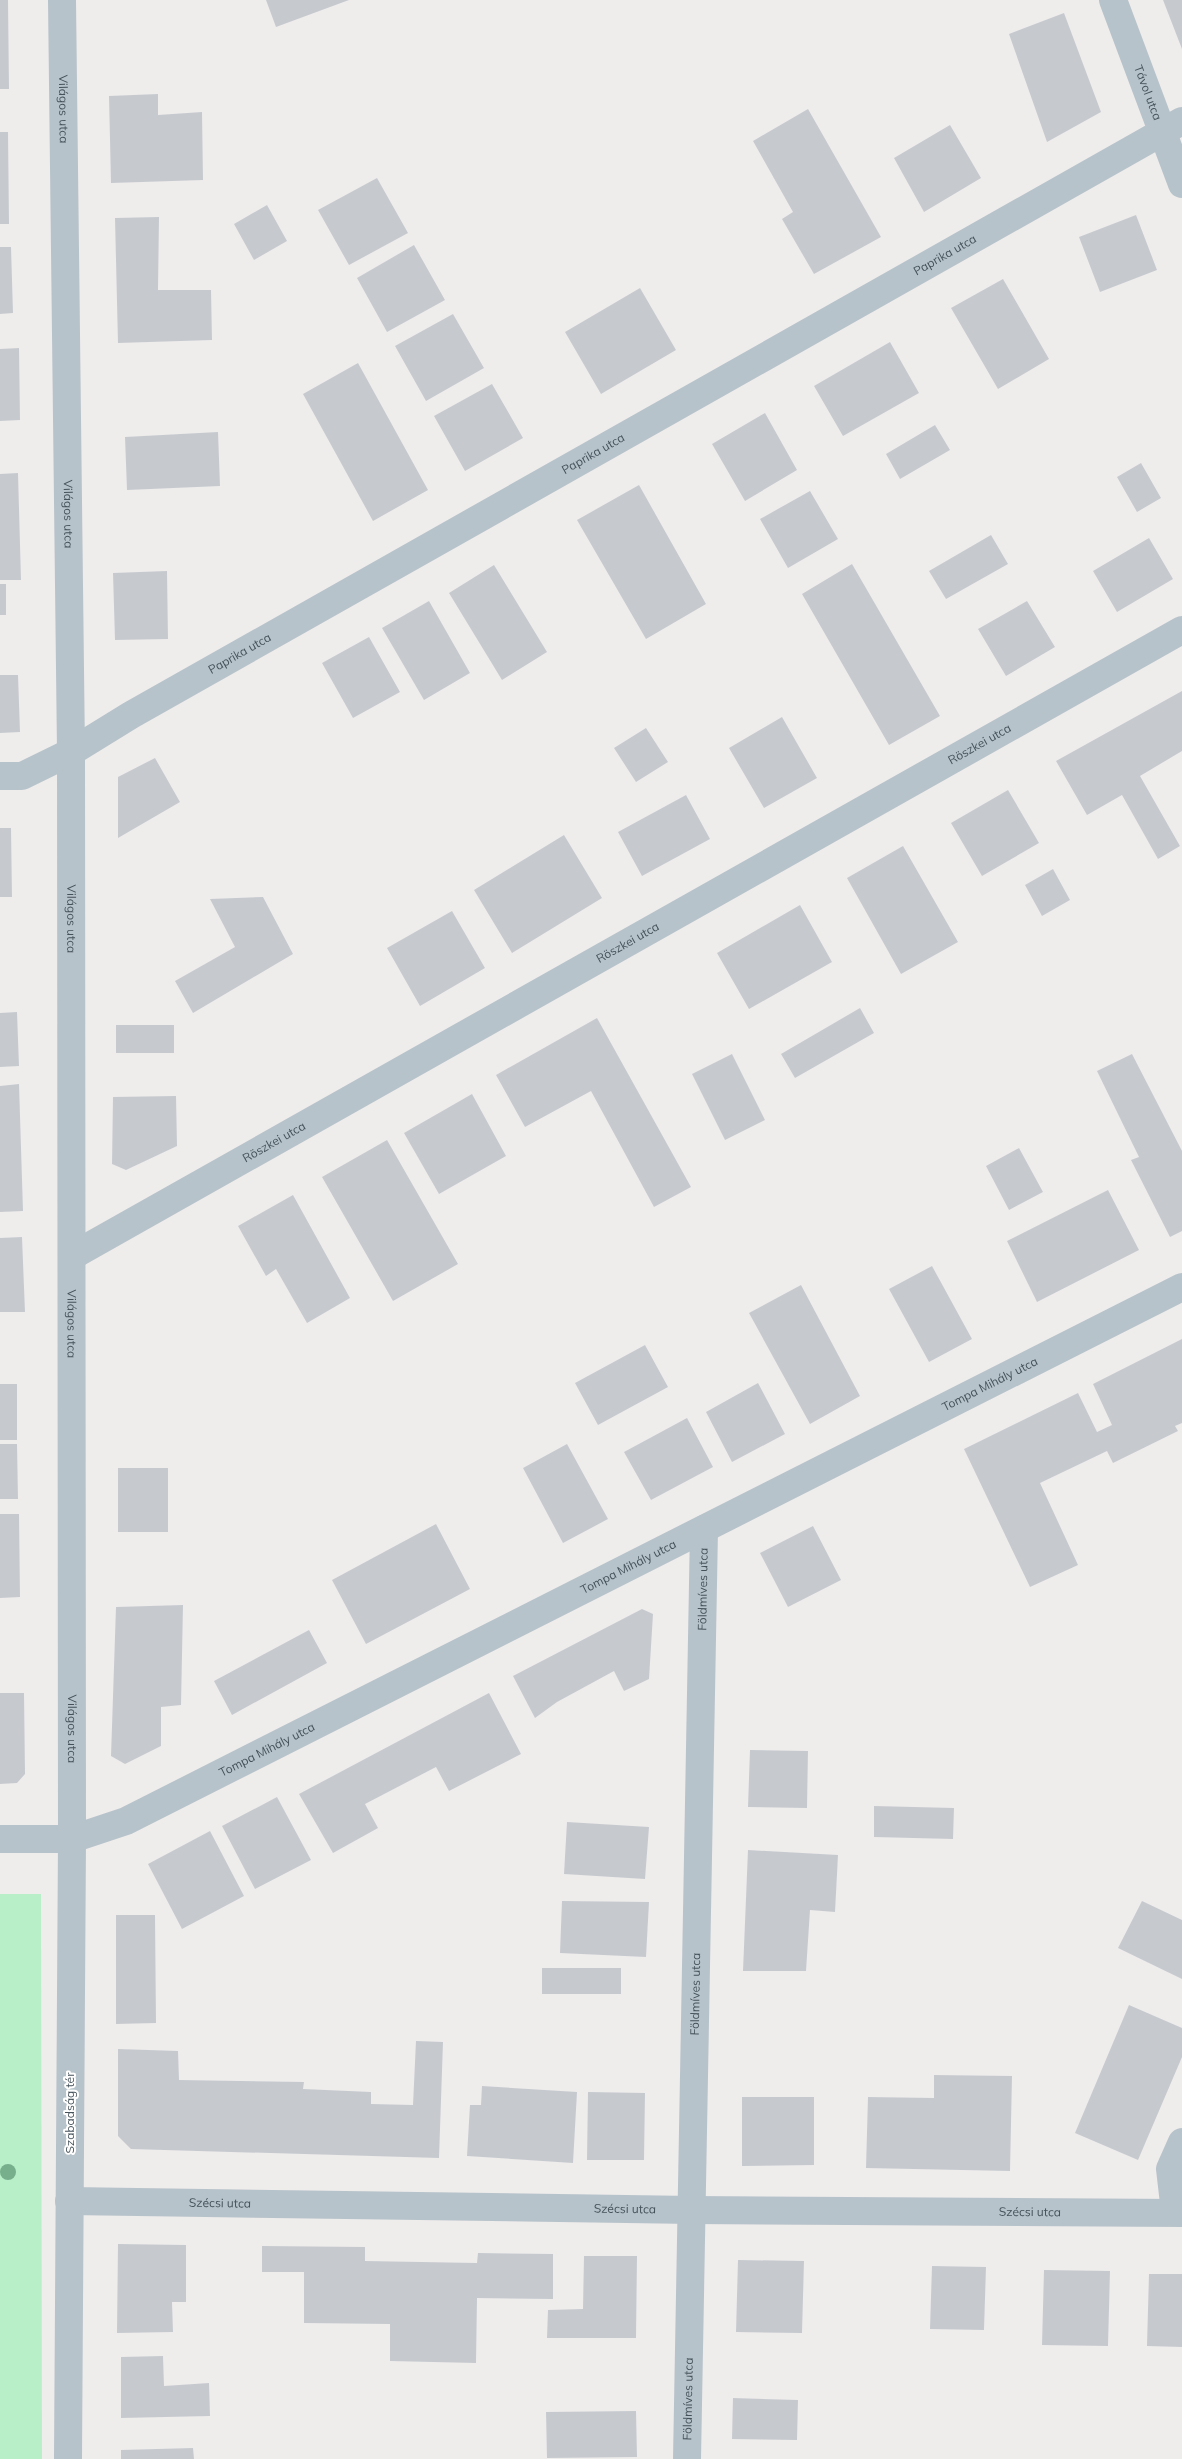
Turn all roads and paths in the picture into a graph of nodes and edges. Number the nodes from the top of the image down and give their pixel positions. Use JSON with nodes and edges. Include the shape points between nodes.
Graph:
{"nodes":[{"id":1,"x":62,"y":0,"type":"edge"},
{"id":2,"x":1113,"y":0,"type":"edge"},
{"id":3,"x":1172,"y":127,"type":"edge"},
{"id":4,"x":1182,"y":184,"type":"edge"},
{"id":5,"x":1182,"y":630,"type":"edge"},
{"id":6,"x":70,"y":752,"type":"junction"},
{"id":7,"x":0,"y":776,"type":"edge"},
{"id":8,"x":72,"y":1256,"type":"junction"},
{"id":9,"x":1182,"y":1287,"type":"edge"},
{"id":10,"x":704,"y":1529,"type":"junction"},
{"id":11,"x":0,"y":1839,"type":"edge"},
{"id":12,"x":72,"y":1839,"type":"junction"},
{"id":13,"x":1182,"y":2142,"type":"edge"},
{"id":14,"x":69,"y":2201,"type":"junction"},
{"id":15,"x":693,"y":2210,"type":"junction"},
{"id":16,"x":1178,"y":2212,"type":"edge"},
{"id":17,"x":68,"y":2459,"type":"edge"},
{"id":18,"x":687,"y":2459,"type":"edge"}],
"edges":[{"from":1,"to":6,"type":"street","name":"Világos utca"},
{"from":2,"to":3,"type":"street","name":"Távol utca"},
{"from":3,"to":4,"type":"street","name":"Távol utca"},
{"from":3,"to":6,"type":"street","name":"Paprika utca","via":[[130,715]]},
{"from":5,"to":8,"type":"street","name":"Röszkei utca"},
{"from":6,"to":7,"type":"street","name":"Paprika utca","via":[[22,776]]},
{"from":6,"to":8,"type":"street","name":"Világos utca"},
{"from":8,"to":12,"type":"street","name":"Világos utca"},
{"from":9,"to":10,"type":"street","name":"Tompa Mihály utca"},
{"from":10,"to":12,"type":"street","name":"Tompa Mihály utca","via":[[126,1820]]},
{"from":10,"to":15,"type":"street","name":"Földmíves utca"},
{"from":11,"to":12,"type":"street"},
{"from":12,"to":14,"type":"street","name":"Szabadság tér"},
{"from":13,"to":16,"type":"street","via":[[1170,2169]]},
{"from":14,"to":15,"type":"street","name":"Szécsi utca"},
{"from":14,"to":17,"type":"street","name":"Szabadság tér"},
{"from":15,"to":16,"type":"street","name":"Szécsi utca"},
{"from":15,"to":18,"type":"street","name":"Földmíves utca"}]}
